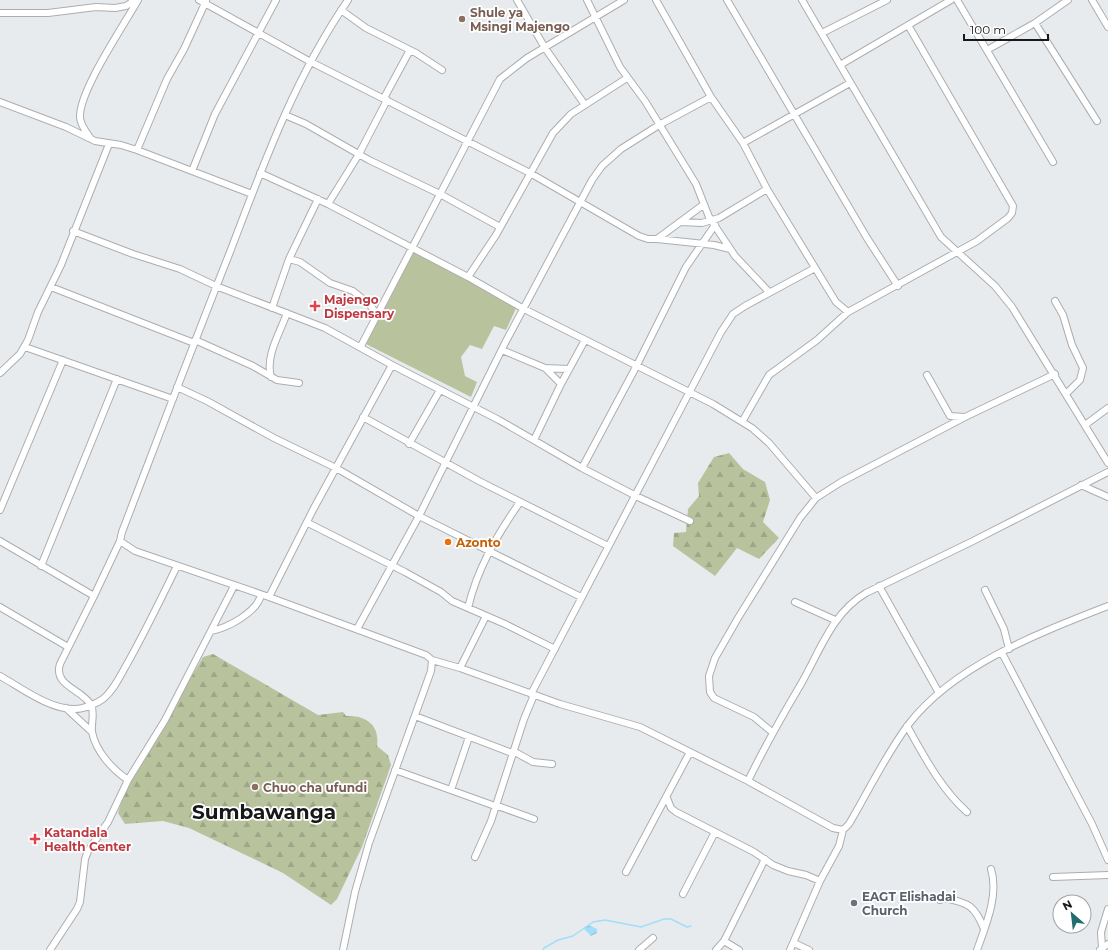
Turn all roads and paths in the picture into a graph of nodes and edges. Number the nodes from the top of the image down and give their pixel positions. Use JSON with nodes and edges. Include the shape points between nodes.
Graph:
{"nodes":[{"id":1,"x":135,"y":0,"type":"edge"},
{"id":2,"x":138,"y":0,"type":"edge"},
{"id":3,"x":276,"y":0,"type":"edge"},
{"id":4,"x":348,"y":0,"type":"edge"},
{"id":5,"x":517,"y":0,"type":"edge"},
{"id":6,"x":587,"y":0,"type":"edge"},
{"id":7,"x":624,"y":0,"type":"edge"},
{"id":8,"x":656,"y":0,"type":"edge"},
{"id":9,"x":727,"y":0,"type":"edge"},
{"id":10,"x":802,"y":0,"type":"edge"},
{"id":11,"x":887,"y":0,"type":"edge"},
{"id":12,"x":951,"y":0,"type":"edge"},
{"id":13,"x":957,"y":0,"type":"edge"},
{"id":14,"x":1068,"y":0,"type":"edge"},
{"id":15,"x":1092,"y":0,"type":"edge"},
{"id":16,"x":203,"y":1,"type":"edge"},
{"id":17,"x":341,"y":10,"type":"junction"},
{"id":18,"x":0,"y":13,"type":"edge"},
{"id":19,"x":596,"y":16,"type":"junction"},
{"id":20,"x":1035,"y":23,"type":"junction"},
{"id":21,"x":908,"y":25,"type":"junction"},
{"id":22,"x":1108,"y":28,"type":"edge"},
{"id":23,"x":258,"y":33,"type":"junction"},
{"id":24,"x":822,"y":33,"type":"junction"},
{"id":25,"x":545,"y":48,"type":"junction"},
{"id":26,"x":410,"y":50,"type":"junction"},
{"id":27,"x":987,"y":50,"type":"junction"},
{"id":28,"x":309,"y":61,"type":"junction"},
{"id":29,"x":840,"y":65,"type":"junction"},
{"id":30,"x":442,"y":70,"type":"dead end"},
{"id":31,"x":627,"y":78,"type":"junction"},
{"id":32,"x":850,"y":83,"type":"junction"},
{"id":33,"x":711,"y":97,"type":"junction"},
{"id":34,"x":386,"y":99,"type":"junction"},
{"id":35,"x":0,"y":102,"type":"edge"},
{"id":36,"x":585,"y":105,"type":"junction"},
{"id":37,"x":794,"y":114,"type":"junction"},
{"id":38,"x":285,"y":115,"type":"junction"},
{"id":39,"x":1097,"y":121,"type":"dead end"},
{"id":40,"x":659,"y":125,"type":"junction"},
{"id":41,"x":91,"y":139,"type":"junction"},
{"id":42,"x":467,"y":142,"type":"junction"},
{"id":43,"x":743,"y":143,"type":"junction"},
{"id":44,"x":109,"y":144,"type":"junction"},
{"id":45,"x":138,"y":150,"type":"junction"},
{"id":46,"x":359,"y":154,"type":"junction"},
{"id":47,"x":1053,"y":162,"type":"dead end"},
{"id":48,"x":192,"y":171,"type":"junction"},
{"id":49,"x":260,"y":173,"type":"junction"},
{"id":50,"x":530,"y":173,"type":"junction"},
{"id":51,"x":767,"y":189,"type":"junction"},
{"id":52,"x":252,"y":194,"type":"junction"},
{"id":53,"x":440,"y":194,"type":"junction"},
{"id":54,"x":318,"y":198,"type":"junction"},
{"id":55,"x":582,"y":203,"type":"junction"},
{"id":56,"x":328,"y":204,"type":"junction"},
{"id":57,"x":703,"y":205,"type":"junction"},
{"id":58,"x":681,"y":222,"type":"junction"},
{"id":59,"x":714,"y":223,"type":"junction"},
{"id":60,"x":500,"y":227,"type":"junction"},
{"id":61,"x":74,"y":231,"type":"junction"},
{"id":62,"x":657,"y":239,"type":"junction"},
{"id":63,"x":700,"y":245,"type":"junction"},
{"id":64,"x":412,"y":247,"type":"junction"},
{"id":65,"x":730,"y":249,"type":"junction"},
{"id":66,"x":958,"y":252,"type":"junction"},
{"id":67,"x":289,"y":259,"type":"junction"},
{"id":68,"x":815,"y":268,"type":"junction"},
{"id":69,"x":468,"y":277,"type":"junction"},
{"id":70,"x":216,"y":286,"type":"junction"},
{"id":71,"x":898,"y":286,"type":"junction"},
{"id":72,"x":51,"y":287,"type":"junction"},
{"id":73,"x":769,"y":292,"type":"junction"},
{"id":74,"x":1055,"y":301,"type":"dead end"},
{"id":75,"x":272,"y":308,"type":"junction"},
{"id":76,"x":524,"y":309,"type":"junction"},
{"id":77,"x":848,"y":312,"type":"junction"},
{"id":78,"x":287,"y":313,"type":"junction"},
{"id":79,"x":378,"y":314,"type":"junction"},
{"id":80,"x":585,"y":340,"type":"junction"},
{"id":81,"x":194,"y":342,"type":"junction"},
{"id":82,"x":361,"y":346,"type":"junction"},
{"id":83,"x":25,"y":347,"type":"junction"},
{"id":84,"x":502,"y":350,"type":"junction"},
{"id":85,"x":63,"y":360,"type":"junction"},
{"id":86,"x":392,"y":365,"type":"junction"},
{"id":87,"x":637,"y":365,"type":"junction"},
{"id":88,"x":545,"y":368,"type":"junction"},
{"id":89,"x":568,"y":369,"type":"junction"},
{"id":90,"x":0,"y":373,"type":"edge"},
{"id":91,"x":1055,"y":374,"type":"junction"},
{"id":92,"x":927,"y":375,"type":"dead end"},
{"id":93,"x":271,"y":377,"type":"junction"},
{"id":94,"x":117,"y":379,"type":"junction"},
{"id":95,"x":299,"y":383,"type":"dead end"},
{"id":96,"x":561,"y":384,"type":"junction"},
{"id":97,"x":177,"y":387,"type":"junction"},
{"id":98,"x":440,"y":390,"type":"junction"},
{"id":99,"x":689,"y":392,"type":"junction"},
{"id":100,"x":1066,"y":394,"type":"junction"},
{"id":101,"x":173,"y":398,"type":"junction"},
{"id":102,"x":473,"y":408,"type":"junction"},
{"id":103,"x":1108,"y":408,"type":"edge"},
{"id":104,"x":363,"y":417,"type":"junction"},
{"id":105,"x":965,"y":418,"type":"junction"},
{"id":106,"x":742,"y":422,"type":"junction"},
{"id":107,"x":1085,"y":426,"type":"junction"},
{"id":108,"x":534,"y":440,"type":"junction"},
{"id":109,"x":409,"y":444,"type":"junction"},
{"id":110,"x":445,"y":463,"type":"junction"},
{"id":111,"x":1108,"y":463,"type":"edge"},
{"id":112,"x":336,"y":468,"type":"junction"},
{"id":113,"x":582,"y":468,"type":"junction"},
{"id":114,"x":1108,"y":472,"type":"edge"},
{"id":115,"x":1081,"y":485,"type":"junction"},
{"id":116,"x":634,"y":495,"type":"junction"},
{"id":117,"x":1108,"y":497,"type":"edge"},
{"id":118,"x":816,"y":498,"type":"junction"},
{"id":119,"x":520,"y":502,"type":"junction"},
{"id":120,"x":0,"y":510,"type":"edge"},
{"id":121,"x":419,"y":516,"type":"junction"},
{"id":122,"x":690,"y":521,"type":"dead end"},
{"id":123,"x":308,"y":523,"type":"junction"},
{"id":124,"x":0,"y":541,"type":"edge"},
{"id":125,"x":120,"y":541,"type":"junction"},
{"id":126,"x":608,"y":546,"type":"junction"},
{"id":127,"x":490,"y":551,"type":"junction"},
{"id":128,"x":41,"y":566,"type":"junction"},
{"id":129,"x":177,"y":566,"type":"junction"},
{"id":130,"x":391,"y":566,"type":"junction"},
{"id":131,"x":234,"y":586,"type":"junction"},
{"id":132,"x":879,"y":586,"type":"junction"},
{"id":133,"x":985,"y":590,"type":"dead end"},
{"id":134,"x":261,"y":594,"type":"junction"},
{"id":135,"x":94,"y":596,"type":"junction"},
{"id":136,"x":269,"y":597,"type":"junction"},
{"id":137,"x":581,"y":597,"type":"junction"},
{"id":138,"x":796,"y":602,"type":"dead end"},
{"id":139,"x":1108,"y":606,"type":"edge"},
{"id":140,"x":0,"y":607,"type":"edge"},
{"id":141,"x":468,"y":608,"type":"junction"},
{"id":142,"x":486,"y":616,"type":"junction"},
{"id":143,"x":835,"y":620,"type":"junction"},
{"id":144,"x":357,"y":629,"type":"junction"},
{"id":145,"x":211,"y":631,"type":"junction"},
{"id":146,"x":68,"y":647,"type":"junction"},
{"id":147,"x":555,"y":649,"type":"junction"},
{"id":148,"x":1009,"y":649,"type":"junction"},
{"id":149,"x":1002,"y":653,"type":"junction"},
{"id":150,"x":432,"y":660,"type":"junction"},
{"id":151,"x":460,"y":668,"type":"junction"},
{"id":152,"x":0,"y":676,"type":"edge"},
{"id":153,"x":939,"y":693,"type":"junction"},
{"id":154,"x":532,"y":694,"type":"junction"},
{"id":155,"x":91,"y":704,"type":"junction"},
{"id":156,"x":66,"y":708,"type":"junction"},
{"id":157,"x":415,"y":716,"type":"junction"},
{"id":158,"x":908,"y":726,"type":"junction"},
{"id":159,"x":92,"y":732,"type":"junction"},
{"id":160,"x":772,"y":732,"type":"junction"},
{"id":161,"x":469,"y":737,"type":"junction"},
{"id":162,"x":513,"y":752,"type":"junction"},
{"id":163,"x":690,"y":752,"type":"junction"},
{"id":164,"x":552,"y":764,"type":"dead end"},
{"id":165,"x":396,"y":770,"type":"junction"},
{"id":166,"x":128,"y":780,"type":"junction"},
{"id":167,"x":748,"y":781,"type":"junction"},
{"id":168,"x":451,"y":790,"type":"junction"},
{"id":169,"x":667,"y":798,"type":"junction"},
{"id":170,"x":495,"y":805,"type":"junction"},
{"id":171,"x":967,"y":812,"type":"dead end"},
{"id":172,"x":534,"y":819,"type":"dead end"},
{"id":173,"x":843,"y":830,"type":"junction"},
{"id":174,"x":714,"y":832,"type":"junction"},
{"id":175,"x":475,"y":857,"type":"dead end"},
{"id":176,"x":765,"y":859,"type":"junction"},
{"id":177,"x":1108,"y":860,"type":"edge"},
{"id":178,"x":991,"y":868,"type":"dead end"},
{"id":179,"x":626,"y":872,"type":"dead end"},
{"id":180,"x":1108,"y":875,"type":"edge"},
{"id":181,"x":1053,"y":877,"type":"dead end"},
{"id":182,"x":820,"y":881,"type":"junction"},
{"id":183,"x":683,"y":894,"type":"dead end"},
{"id":184,"x":940,"y":900,"type":"dead end"},
{"id":185,"x":1108,"y":909,"type":"edge"},
{"id":186,"x":984,"y":929,"type":"junction"},
{"id":187,"x":653,"y":938,"type":"dead end"},
{"id":188,"x":724,"y":941,"type":"junction"},
{"id":189,"x":794,"y":943,"type":"junction"},
{"id":190,"x":1108,"y":944,"type":"edge"},
{"id":191,"x":1101,"y":949,"type":"edge"},
{"id":192,"x":50,"y":950,"type":"edge"},
{"id":193,"x":343,"y":950,"type":"edge"},
{"id":194,"x":639,"y":950,"type":"edge"},
{"id":195,"x":716,"y":950,"type":"edge"},
{"id":196,"x":739,"y":950,"type":"edge"},
{"id":197,"x":790,"y":950,"type":"edge"},
{"id":198,"x":809,"y":950,"type":"edge"},
{"id":199,"x":977,"y":950,"type":"edge"}],
"edges":[{"from":1,"to":18,"type":"street","via":[[126,6],[115,8],[96,7],[48,13]]},
{"from":2,"to":41,"type":"street","via":[[99,68],[83,103],[80,119]]},
{"from":3,"to":23,"type":"street"},
{"from":4,"to":17,"type":"street"},
{"from":5,"to":25,"type":"street"},
{"from":6,"to":19,"type":"street"},
{"from":7,"to":19,"type":"street"},
{"from":8,"to":33,"type":"street"},
{"from":9,"to":37,"type":"street"},
{"from":10,"to":24,"type":"street"},
{"from":11,"to":24,"type":"street"},
{"from":12,"to":21,"type":"street"},
{"from":13,"to":27,"type":"street"},
{"from":14,"to":20,"type":"street"},
{"from":15,"to":22,"type":"street"},
{"from":16,"to":23,"type":"street"},
{"from":16,"to":45,"type":"street"},
{"from":17,"to":26,"type":"street","via":[[366,28]]},
{"from":17,"to":28,"type":"street"},
{"from":19,"to":25,"type":"street"},
{"from":19,"to":31,"type":"street"},
{"from":20,"to":27,"type":"street"},
{"from":20,"to":39,"type":"street"},
{"from":21,"to":29,"type":"street"},
{"from":21,"to":66,"type":"street","via":[[1013,206],[1008,218]]},
{"from":23,"to":28,"type":"street"},
{"from":23,"to":48,"type":"street","via":[[215,114]]},
{"from":24,"to":29,"type":"street"},
{"from":25,"to":36,"type":"street"},
{"from":25,"to":42,"type":"street","via":[[500,78]]},
{"from":26,"to":30,"type":"street"},
{"from":26,"to":34,"type":"street"},
{"from":27,"to":47,"type":"street"},
{"from":28,"to":34,"type":"street"},
{"from":28,"to":38,"type":"street"},
{"from":29,"to":32,"type":"street"},
{"from":31,"to":36,"type":"street"},
{"from":31,"to":40,"type":"street"},
{"from":32,"to":37,"type":"street"},
{"from":32,"to":66,"type":"street","via":[[941,237]]},
{"from":33,"to":40,"type":"street"},
{"from":33,"to":43,"type":"street"},
{"from":34,"to":42,"type":"street"},
{"from":34,"to":46,"type":"street"},
{"from":35,"to":41,"type":"street"},
{"from":36,"to":50,"type":"street","via":[[563,120]]},
{"from":37,"to":43,"type":"street"},
{"from":37,"to":71,"type":"street"},
{"from":38,"to":46,"type":"street"},
{"from":38,"to":49,"type":"street"},
{"from":40,"to":55,"type":"street","via":[[611,156],[592,180]]},
{"from":40,"to":57,"type":"street","via":[[696,184]]},
{"from":41,"to":44,"type":"street"},
{"from":42,"to":50,"type":"street"},
{"from":42,"to":53,"type":"street"},
{"from":43,"to":51,"type":"street"},
{"from":44,"to":45,"type":"street"},
{"from":44,"to":61,"type":"street"},
{"from":45,"to":48,"type":"street"},
{"from":46,"to":53,"type":"street"},
{"from":46,"to":56,"type":"street"},
{"from":48,"to":52,"type":"street"},
{"from":49,"to":52,"type":"street"},
{"from":49,"to":54,"type":"street"},
{"from":50,"to":55,"type":"street"},
{"from":50,"to":60,"type":"street"},
{"from":51,"to":59,"type":"street"},
{"from":51,"to":68,"type":"street"},
{"from":52,"to":70,"type":"street"},
{"from":53,"to":60,"type":"street"},
{"from":53,"to":64,"type":"street"},
{"from":54,"to":56,"type":"street"},
{"from":54,"to":67,"type":"street"},
{"from":55,"to":62,"type":"street","via":[[639,236]]},
{"from":55,"to":76,"type":"street"},
{"from":56,"to":64,"type":"street"},
{"from":57,"to":58,"type":"street"},
{"from":57,"to":59,"type":"street"},
{"from":58,"to":59,"type":"street"},
{"from":58,"to":62,"type":"street"},
{"from":59,"to":63,"type":"street"},
{"from":59,"to":65,"type":"street"},
{"from":60,"to":69,"type":"street"},
{"from":61,"to":70,"type":"street","via":[[180,269]]},
{"from":61,"to":72,"type":"street"},
{"from":62,"to":63,"type":"street"},
{"from":63,"to":65,"type":"street"},
{"from":63,"to":87,"type":"street","via":[[680,278]]},
{"from":64,"to":69,"type":"street"},
{"from":64,"to":79,"type":"street"},
{"from":65,"to":73,"type":"street"},
{"from":66,"to":71,"type":"street"},
{"from":66,"to":91,"type":"street","via":[[995,286],[1012,307]]},
{"from":67,"to":75,"type":"street"},
{"from":67,"to":79,"type":"street","via":[[300,262],[330,283],[354,291]]},
{"from":68,"to":73,"type":"street"},
{"from":68,"to":77,"type":"street","via":[[836,302]]},
{"from":69,"to":76,"type":"street"},
{"from":70,"to":75,"type":"street"},
{"from":70,"to":81,"type":"street"},
{"from":71,"to":77,"type":"street"},
{"from":72,"to":81,"type":"street"},
{"from":72,"to":83,"type":"street"},
{"from":73,"to":99,"type":"street","via":[[733,314]]},
{"from":74,"to":100,"type":"street","via":[[1083,368],[1080,380]]},
{"from":75,"to":78,"type":"street"},
{"from":76,"to":80,"type":"street"},
{"from":76,"to":84,"type":"street"},
{"from":77,"to":106,"type":"street","via":[[817,340],[769,375]]},
{"from":78,"to":82,"type":"street"},
{"from":78,"to":93,"type":"street","via":[[270,356]]},
{"from":79,"to":82,"type":"street"},
{"from":80,"to":87,"type":"street"},
{"from":80,"to":89,"type":"street"},
{"from":81,"to":93,"type":"street","via":[[253,366]]},
{"from":81,"to":97,"type":"street"},
{"from":82,"to":86,"type":"street"},
{"from":83,"to":85,"type":"street"},
{"from":83,"to":90,"type":"street"},
{"from":84,"to":88,"type":"street"},
{"from":84,"to":102,"type":"street"},
{"from":85,"to":94,"type":"street"},
{"from":85,"to":120,"type":"street"},
{"from":86,"to":98,"type":"street"},
{"from":86,"to":104,"type":"street"},
{"from":87,"to":99,"type":"street"},
{"from":87,"to":113,"type":"street"},
{"from":88,"to":89,"type":"street"},
{"from":88,"to":96,"type":"street"},
{"from":89,"to":96,"type":"street"},
{"from":91,"to":100,"type":"street"},
{"from":91,"to":105,"type":"street"},
{"from":92,"to":105,"type":"street","via":[[950,416]]},
{"from":93,"to":95,"type":"street"},
{"from":94,"to":101,"type":"street"},
{"from":94,"to":128,"type":"street"},
{"from":96,"to":108,"type":"street"},
{"from":97,"to":101,"type":"street"},
{"from":97,"to":112,"type":"street"},
{"from":98,"to":102,"type":"street"},
{"from":98,"to":109,"type":"street"},
{"from":99,"to":106,"type":"street"},
{"from":99,"to":116,"type":"street"},
{"from":100,"to":107,"type":"street"},
{"from":101,"to":125,"type":"street"},
{"from":102,"to":108,"type":"street"},
{"from":102,"to":110,"type":"street"},
{"from":103,"to":107,"type":"street"},
{"from":104,"to":109,"type":"street"},
{"from":104,"to":112,"type":"street"},
{"from":105,"to":118,"type":"street","via":[[841,482]]},
{"from":106,"to":118,"type":"street","via":[[769,443]]},
{"from":107,"to":111,"type":"street"},
{"from":108,"to":113,"type":"street"},
{"from":109,"to":110,"type":"street"},
{"from":110,"to":119,"type":"street"},
{"from":110,"to":121,"type":"street"},
{"from":112,"to":121,"type":"street"},
{"from":112,"to":123,"type":"street"},
{"from":113,"to":116,"type":"street"},
{"from":114,"to":115,"type":"street"},
{"from":115,"to":117,"type":"street"},
{"from":115,"to":132,"type":"street","via":[[973,542]]},
{"from":116,"to":122,"type":"street"},
{"from":116,"to":126,"type":"street"},
{"from":118,"to":160,"type":"street","via":[[772,561],[715,658],[709,676],[710,692],[714,698],[754,717]]},
{"from":119,"to":126,"type":"street"},
{"from":119,"to":127,"type":"street"},
{"from":121,"to":127,"type":"street"},
{"from":121,"to":130,"type":"street"},
{"from":123,"to":130,"type":"street"},
{"from":123,"to":136,"type":"street"},
{"from":124,"to":128,"type":"street"},
{"from":125,"to":129,"type":"street","via":[[136,551]]},
{"from":125,"to":135,"type":"street"},
{"from":126,"to":137,"type":"street"},
{"from":127,"to":137,"type":"street"},
{"from":127,"to":141,"type":"street","via":[[477,575]]},
{"from":128,"to":135,"type":"street"},
{"from":129,"to":131,"type":"street"},
{"from":129,"to":155,"type":"street","via":[[118,680],[103,698]]},
{"from":130,"to":141,"type":"street"},
{"from":130,"to":144,"type":"street"},
{"from":131,"to":134,"type":"street"},
{"from":131,"to":145,"type":"street"},
{"from":132,"to":143,"type":"street","via":[[851,603]]},
{"from":132,"to":153,"type":"street"},
{"from":133,"to":148,"type":"street","via":[[1002,624]]},
{"from":134,"to":136,"type":"street"},
{"from":134,"to":145,"type":"street","via":[[249,611],[235,621]]},
{"from":135,"to":146,"type":"street"},
{"from":136,"to":144,"type":"street"},
{"from":137,"to":147,"type":"street"},
{"from":138,"to":143,"type":"street"},
{"from":139,"to":148,"type":"street"},
{"from":140,"to":146,"type":"street"},
{"from":141,"to":142,"type":"street"},
{"from":142,"to":147,"type":"street"},
{"from":142,"to":151,"type":"street"},
{"from":143,"to":160,"type":"street","via":[[802,683]]},
{"from":144,"to":150,"type":"street","via":[[426,655]]},
{"from":145,"to":166,"type":"street","via":[[165,720]]},
{"from":146,"to":155,"type":"street","via":[[60,664],[59,675],[63,682]]},
{"from":147,"to":154,"type":"street"},
{"from":148,"to":149,"type":"street"},
{"from":149,"to":153,"type":"street","via":[[962,676]]},
{"from":149,"to":177,"type":"street","via":[[1092,824]]},
{"from":150,"to":151,"type":"street"},
{"from":150,"to":157,"type":"street","via":[[431,671]]},
{"from":151,"to":154,"type":"street"},
{"from":152,"to":156,"type":"street","via":[[30,694]]},
{"from":153,"to":158,"type":"street"},
{"from":154,"to":162,"type":"street"},
{"from":154,"to":163,"type":"street","via":[[640,727]]},
{"from":155,"to":156,"type":"street","via":[[74,709]]},
{"from":155,"to":159,"type":"street"},
{"from":156,"to":159,"type":"street"},
{"from":157,"to":161,"type":"street"},
{"from":157,"to":165,"type":"street"},
{"from":158,"to":171,"type":"street","via":[[939,779]]},
{"from":158,"to":173,"type":"street"},
{"from":159,"to":166,"type":"street","via":[[107,762]]},
{"from":160,"to":167,"type":"street"},
{"from":161,"to":162,"type":"street"},
{"from":161,"to":168,"type":"street"},
{"from":162,"to":164,"type":"street","via":[[533,762]]},
{"from":162,"to":170,"type":"street"},
{"from":163,"to":167,"type":"street"},
{"from":163,"to":169,"type":"street"},
{"from":165,"to":168,"type":"street"},
{"from":165,"to":193,"type":"street","via":[[369,843],[355,892]]},
{"from":166,"to":192,"type":"street","via":[[108,822],[85,859],[77,909]]},
{"from":167,"to":173,"type":"street","via":[[833,828]]},
{"from":168,"to":170,"type":"street"},
{"from":169,"to":174,"type":"street","via":[[672,808]]},
{"from":169,"to":179,"type":"street"},
{"from":170,"to":172,"type":"street"},
{"from":170,"to":175,"type":"street","via":[[491,821]]},
{"from":173,"to":182,"type":"street","via":[[839,846]]},
{"from":174,"to":176,"type":"street"},
{"from":174,"to":183,"type":"street"},
{"from":176,"to":182,"type":"street","via":[[788,871],[806,874]]},
{"from":176,"to":188,"type":"street"},
{"from":178,"to":186,"type":"street","via":[[994,888]]},
{"from":180,"to":181,"type":"street"},
{"from":182,"to":189,"type":"street"},
{"from":184,"to":186,"type":"street","via":[[946,898],[973,908]]},
{"from":185,"to":191,"type":"street","via":[[1101,932]]},
{"from":186,"to":199,"type":"street"},
{"from":187,"to":194,"type":"street"},
{"from":188,"to":195,"type":"street"},
{"from":188,"to":196,"type":"street"},
{"from":189,"to":197,"type":"street"},
{"from":189,"to":198,"type":"street"},
{"from":190,"to":191,"type":"street"}]}
